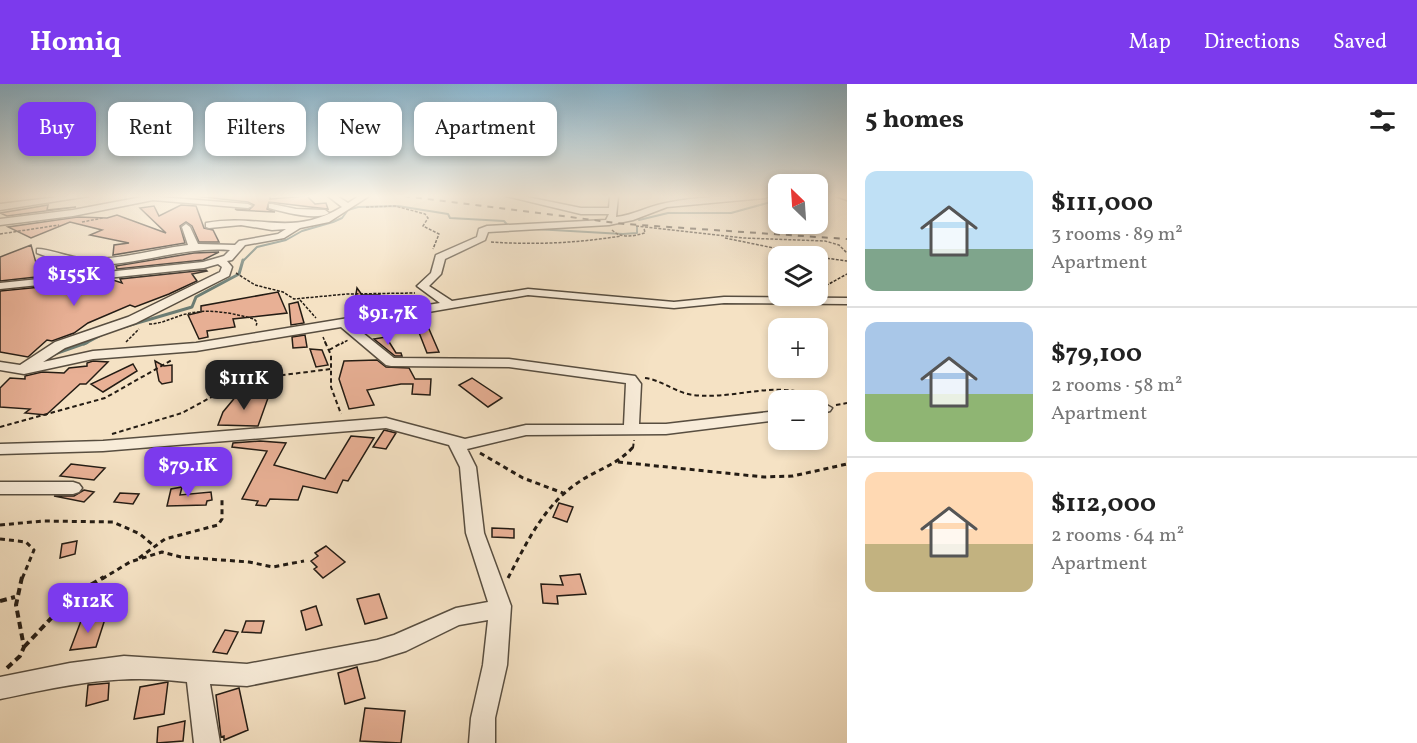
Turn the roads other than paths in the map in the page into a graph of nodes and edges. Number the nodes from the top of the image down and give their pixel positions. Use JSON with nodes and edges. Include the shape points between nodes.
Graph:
{"nodes":[{"id":1,"x":267,"y":227,"type":"edge"},
{"id":2,"x":296,"y":227,"type":"joint"},
{"id":3,"x":510,"y":227,"type":"edge"},
{"id":4,"x":186,"y":228,"type":"dead end"},
{"id":5,"x":194,"y":247,"type":"junction"},
{"id":6,"x":237,"y":248,"type":"junction"},
{"id":7,"x":40,"y":251,"type":"dead end"},
{"id":8,"x":224,"y":265,"type":"junction"},
{"id":9,"x":0,"y":286,"type":"edge"},
{"id":10,"x":847,"y":301,"type":"edge"},
{"id":11,"x":450,"y":306,"type":"junction"},
{"id":12,"x":349,"y":328,"type":"junction"},
{"id":13,"x":0,"y":366,"type":"edge"},
{"id":14,"x":24,"y":370,"type":"junction"},
{"id":15,"x":768,"y":416,"type":"edge"},
{"id":16,"x":631,"y":429,"type":"junction"},
{"id":17,"x":460,"y":444,"type":"junction"},
{"id":18,"x":0,"y":449,"type":"edge"},
{"id":19,"x":0,"y":488,"type":"edge"},
{"id":20,"x":73,"y":488,"type":"dead end"},
{"id":21,"x":499,"y":603,"type":"junction"},
{"id":22,"x":200,"y":673,"type":"junction"},
{"id":23,"x":0,"y":688,"type":"edge"},
{"id":24,"x":207,"y":743,"type":"edge"},
{"id":25,"x":482,"y":743,"type":"edge"}],
"edges":[{"from":1,"to":2,"type":"street"},
{"from":2,"to":6,"type":"street","via":[[287,234],[242,243]]},
{"from":3,"to":11,"type":"street","via":[[482,231],[482,238],[446,253],[437,262],[436,274],[422,286]]},
{"from":4,"to":5,"type":"street"},
{"from":5,"to":6,"type":"street"},
{"from":5,"to":7,"type":"street","via":[[92,262],[63,260]]},
{"from":6,"to":8,"type":"street"},
{"from":8,"to":9,"type":"street"},
{"from":8,"to":14,"type":"street","via":[[225,274],[138,317],[60,345]]},
{"from":10,"to":11,"type":"street","via":[[724,300],[674,305],[528,292]]},
{"from":11,"to":12,"type":"street"},
{"from":12,"to":14,"type":"street","via":[[316,329],[196,347],[109,353]]},
{"from":12,"to":16,"type":"street","via":[[391,362],[509,363],[630,379],[634,384]]},
{"from":13,"to":14,"type":"street"},
{"from":15,"to":16,"type":"street","via":[[666,429]]},
{"from":16,"to":17,"type":"street","via":[[526,430]]},
{"from":17,"to":18,"type":"street","via":[[386,423],[103,446]]},
{"from":17,"to":21,"type":"street","via":[[468,467],[475,533]]},
{"from":19,"to":20,"type":"street"},
{"from":21,"to":22,"type":"street","via":[[456,617],[398,644],[346,657],[246,675]]},
{"from":21,"to":25,"type":"street","via":[[495,664],[483,718]]},
{"from":22,"to":23,"type":"street","via":[[139,667]]},
{"from":22,"to":24,"type":"street","via":[[197,687]]}]}
